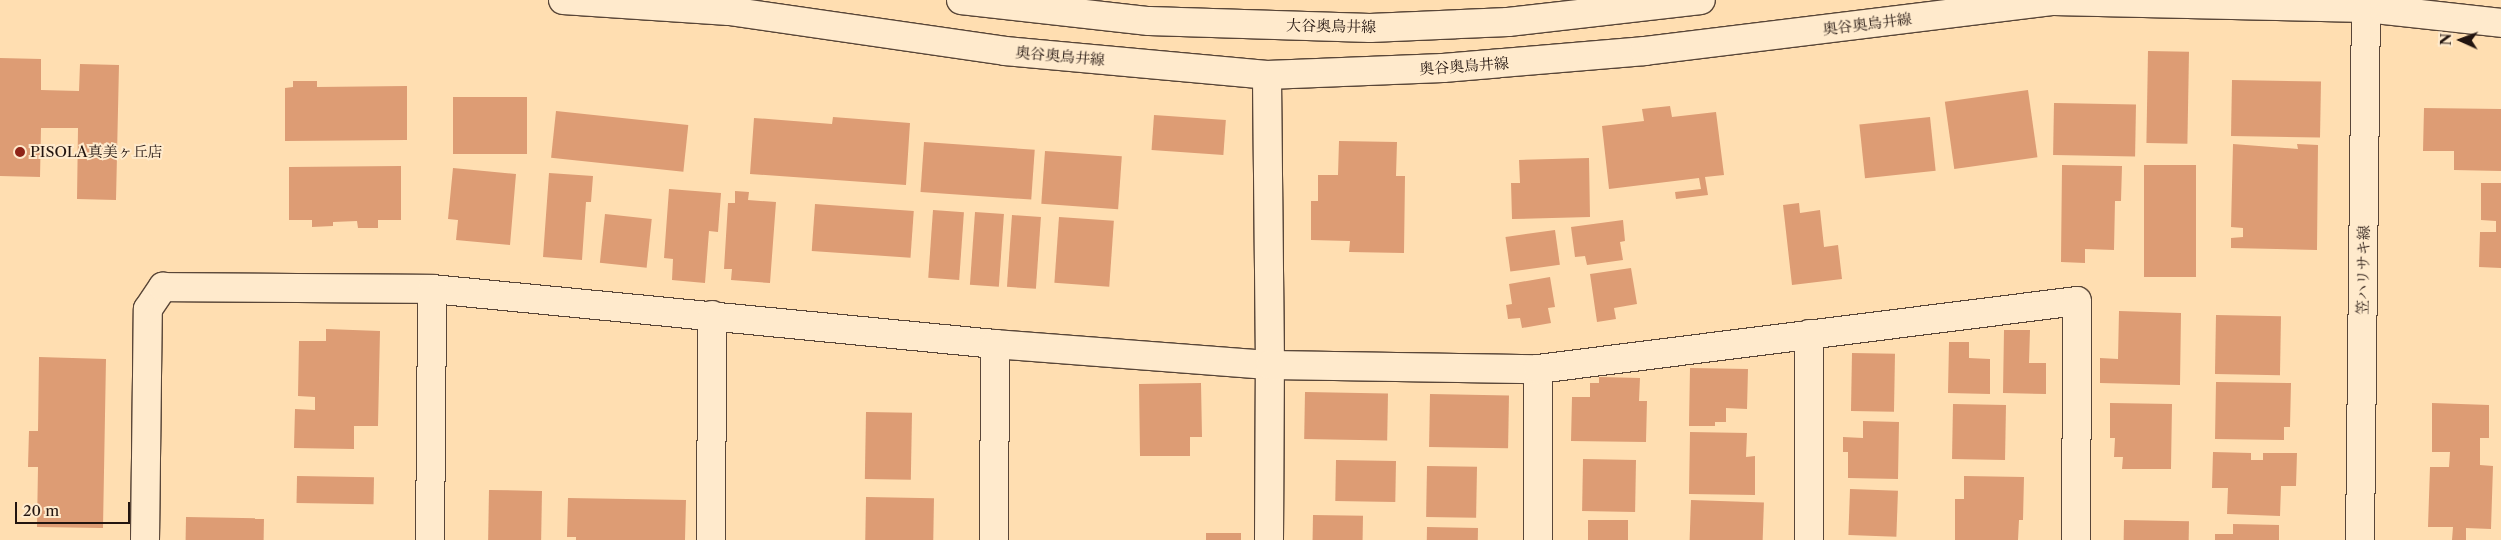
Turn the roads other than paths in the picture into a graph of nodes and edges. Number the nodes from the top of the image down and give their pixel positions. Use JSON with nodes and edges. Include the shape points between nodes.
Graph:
{"nodes":[{"id":1,"x":563,"y":0,"type":"edge"},
{"id":2,"x":961,"y":0,"type":"edge"},
{"id":3,"x":1701,"y":0,"type":"edge"},
{"id":4,"x":2366,"y":4,"type":"edge"},
{"id":5,"x":728,"y":6,"type":"edge"},
{"id":6,"x":2501,"y":23,"type":"edge"},
{"id":7,"x":1267,"y":75,"type":"junction"},
{"id":8,"x":432,"y":289,"type":"junction"},
{"id":9,"x":712,"y":315,"type":"junction"},
{"id":10,"x":1809,"y":334,"type":"junction"},
{"id":11,"x":995,"y":344,"type":"junction"},
{"id":12,"x":1270,"y":365,"type":"junction"},
{"id":13,"x":1538,"y":369,"type":"junction"},
{"id":14,"x":145,"y":540,"type":"edge"},
{"id":15,"x":430,"y":540,"type":"edge"},
{"id":16,"x":711,"y":540,"type":"edge"},
{"id":17,"x":994,"y":540,"type":"edge"},
{"id":18,"x":1269,"y":540,"type":"edge"},
{"id":19,"x":1538,"y":540,"type":"edge"},
{"id":20,"x":1809,"y":540,"type":"edge"},
{"id":21,"x":2076,"y":540,"type":"edge"},
{"id":22,"x":2360,"y":540,"type":"edge"}],
"edges":[{"from":1,"to":5,"type":"street","name":"奥谷奥鳥井線"},
{"from":2,"to":3,"type":"street","name":"大谷奥鳥井線","via":[[1149,21],[1370,28],[1508,22]]},
{"from":4,"to":6,"type":"street"},
{"from":4,"to":7,"type":"street","name":"奥谷奥鳥井線","via":[[2054,1],[1645,51],[1443,68]]},
{"from":4,"to":22,"type":"street","name":"笠ハリサキ線"},
{"from":5,"to":7,"type":"street","name":"奥谷奥鳥井線","via":[[1005,51]]},
{"from":7,"to":12,"type":"street"},
{"from":8,"to":9,"type":"street"},
{"from":8,"to":14,"type":"street","via":[[163,286],[148,309]]},
{"from":8,"to":15,"type":"street"},
{"from":9,"to":11,"type":"street"},
{"from":9,"to":16,"type":"street"},
{"from":10,"to":13,"type":"street"},
{"from":10,"to":20,"type":"street"},
{"from":10,"to":21,"type":"street","via":[[2078,301]]},
{"from":11,"to":12,"type":"street"},
{"from":11,"to":17,"type":"street"},
{"from":12,"to":13,"type":"street"},
{"from":12,"to":18,"type":"street"},
{"from":13,"to":19,"type":"street"}]}
